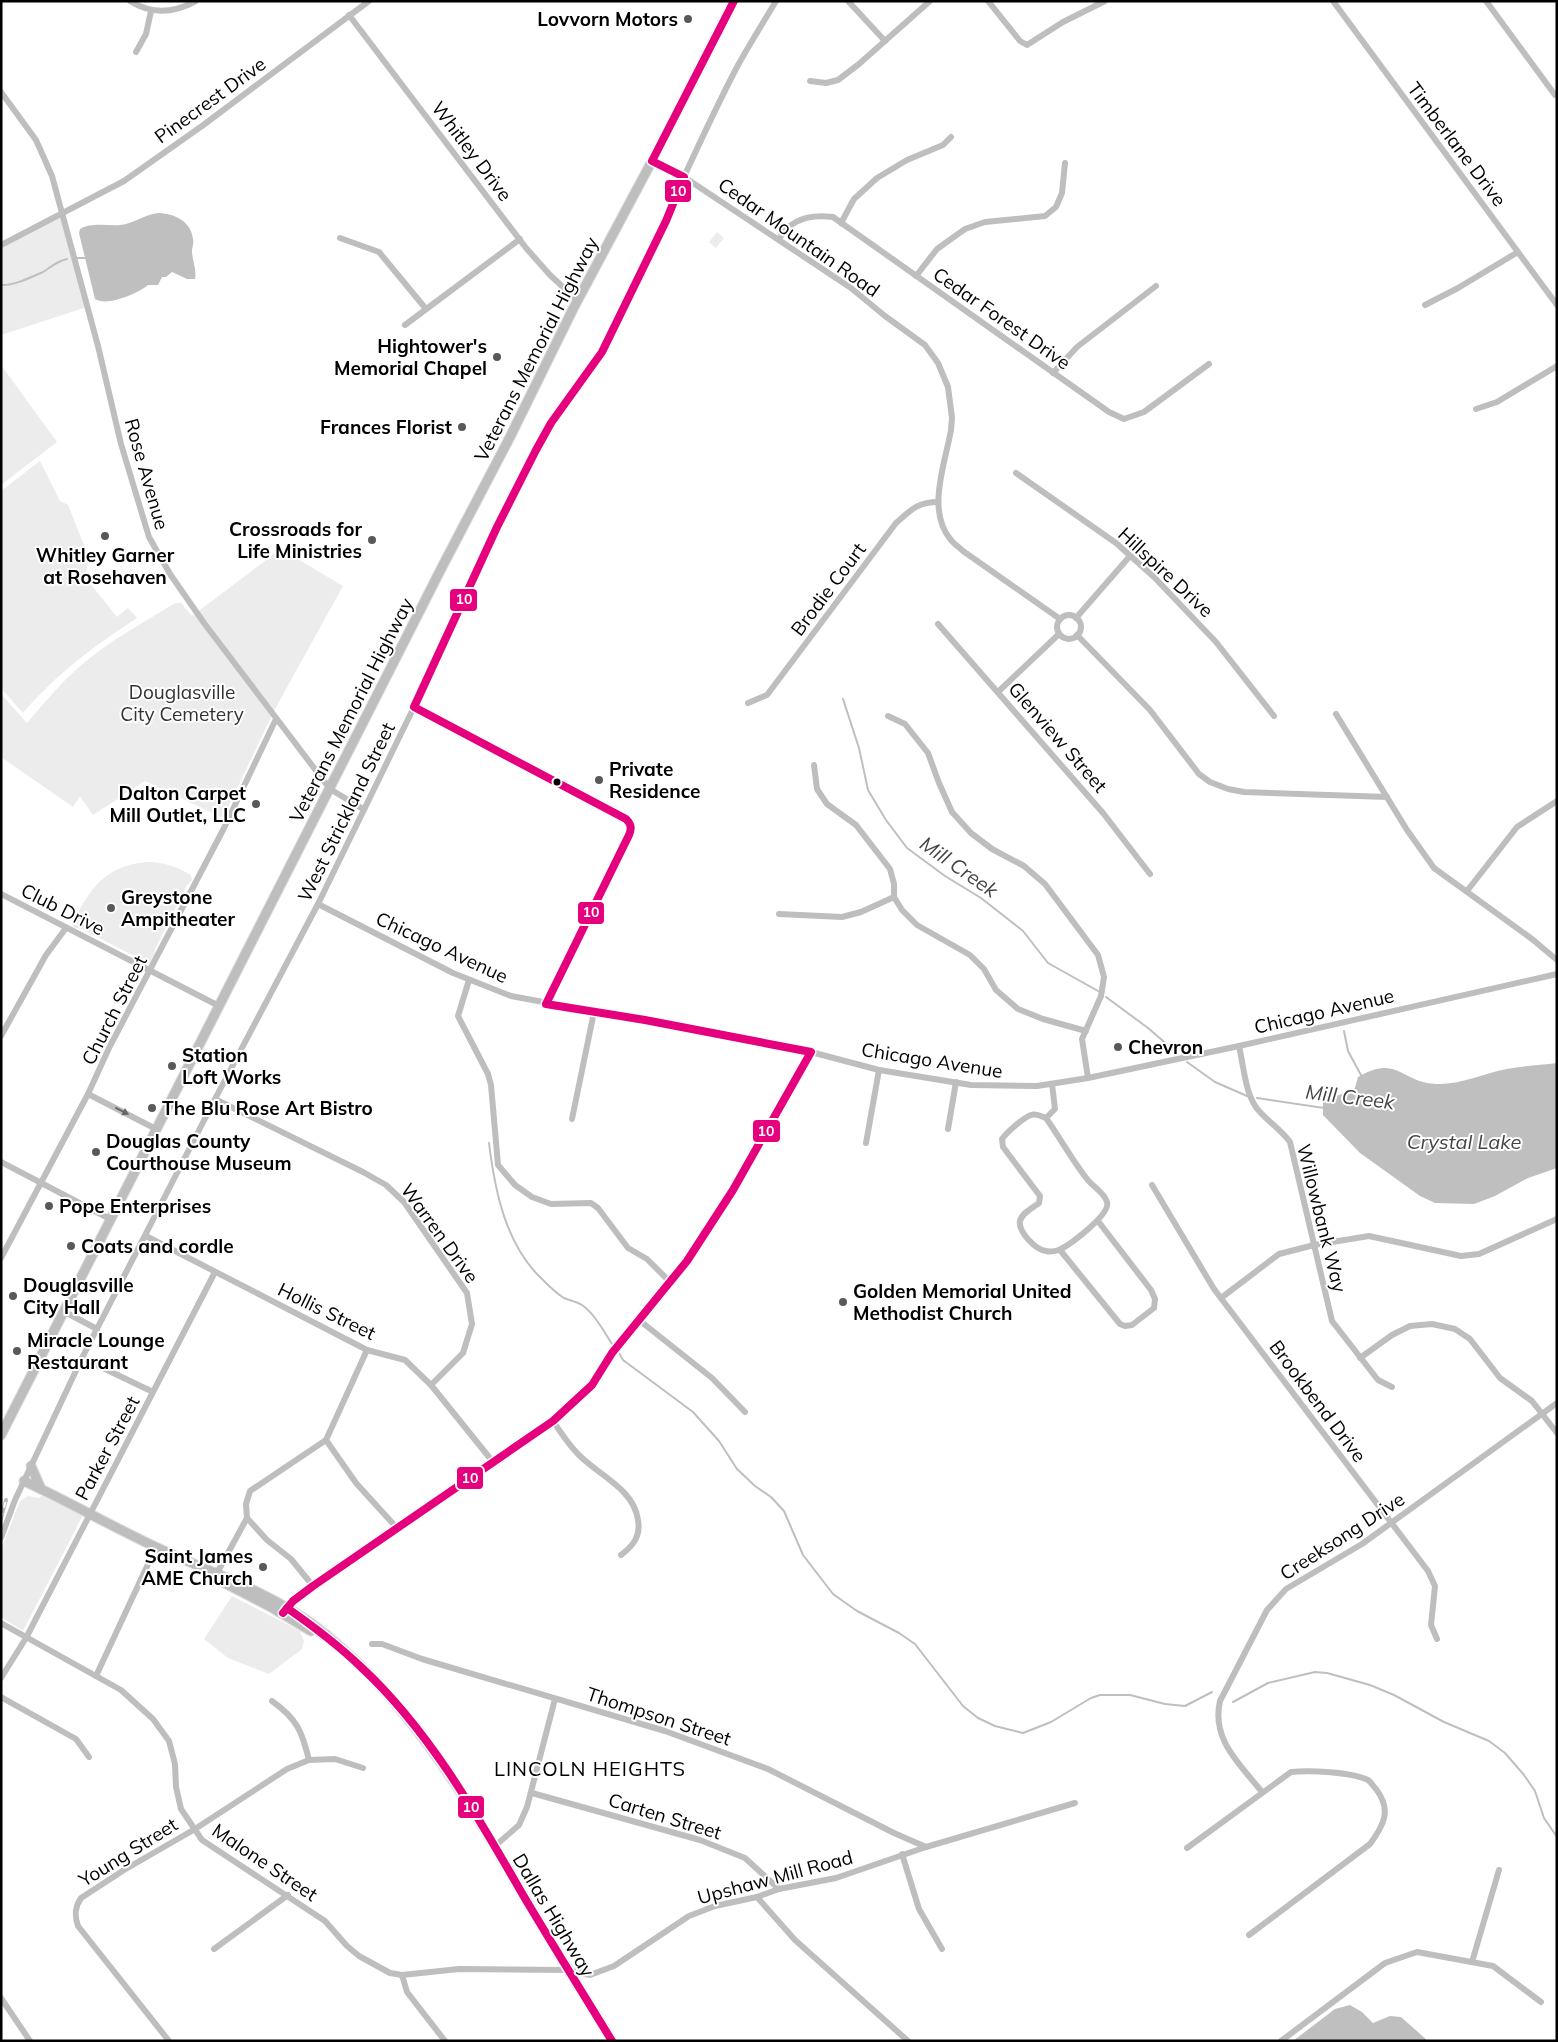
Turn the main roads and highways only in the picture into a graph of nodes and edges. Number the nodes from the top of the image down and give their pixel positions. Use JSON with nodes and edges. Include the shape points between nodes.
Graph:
{"nodes":[{"id":1,"x":734,"y":1,"type":"edge"},
{"id":2,"x":1,"y":1435,"type":"edge"},
{"id":3,"x":31,"y":1466,"type":"road end"},
{"id":4,"x":24,"y":1481,"type":"road end"},
{"id":5,"x":42,"y":1489,"type":"junction"},
{"id":6,"x":172,"y":1555,"type":"junction"},
{"id":7,"x":285,"y":1611,"type":"junction"},
{"id":8,"x":612,"y":2041,"type":"edge"}],
"edges":[{"from":1,"to":2,"type":"main road","name":"Veterans Memorial Highway","via":[[577,300],[503,452],[440,569]]},
{"from":3,"to":5,"type":"main road"},
{"from":4,"to":5,"type":"main road","name":"Dallas Highway"},
{"from":5,"to":6,"type":"main road","name":"Dallas Highway"},
{"from":6,"to":7,"type":"main road","name":"Dallas Highway"},
{"from":6,"to":7,"type":"main road","name":"Dallas Highway","via":[[217,1573]]},
{"from":7,"to":8,"type":"main road","name":"Dallas Highway","via":[[331,1639],[390,1695],[425,1740],[495,1846]]}]}
